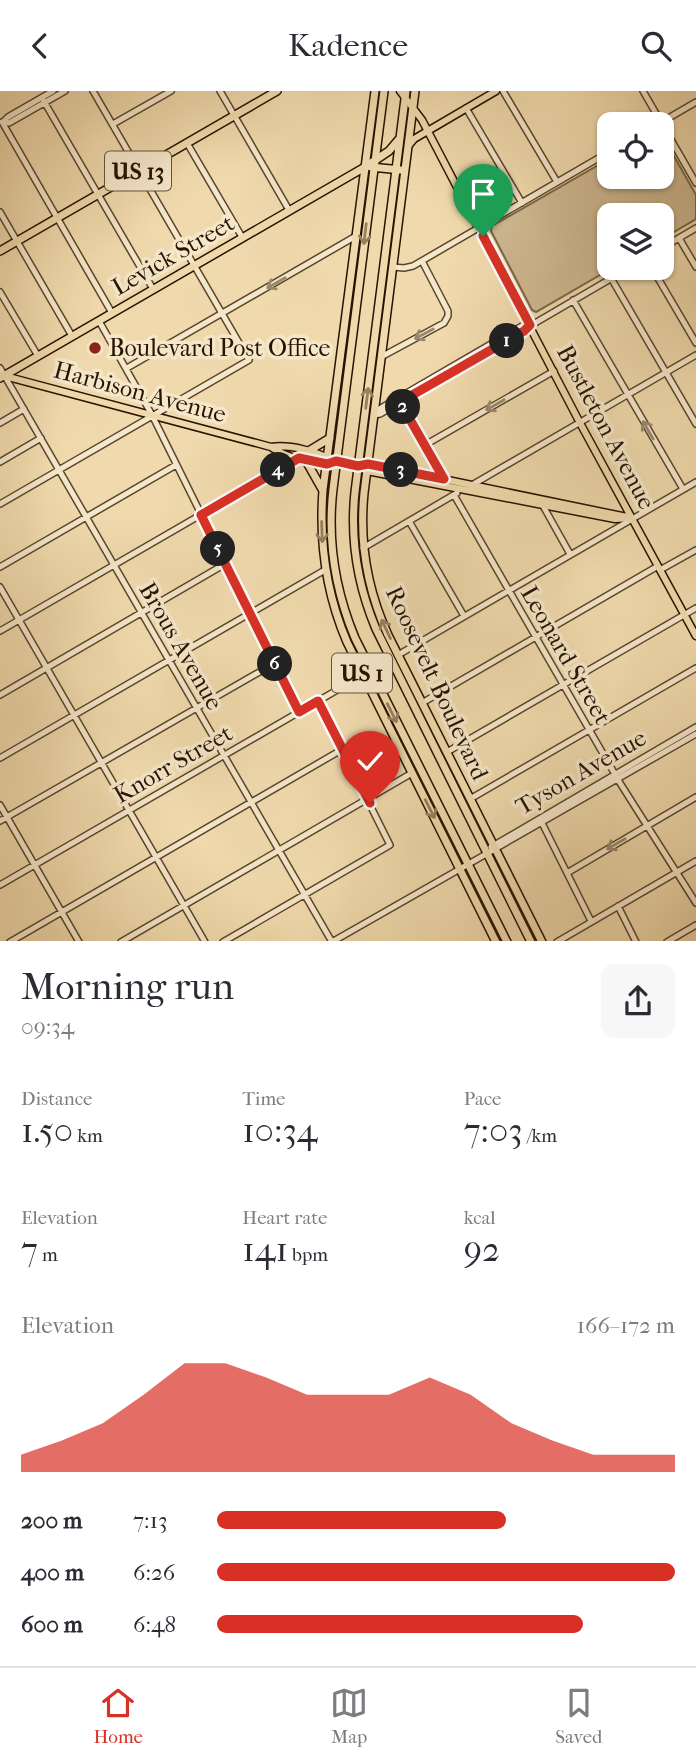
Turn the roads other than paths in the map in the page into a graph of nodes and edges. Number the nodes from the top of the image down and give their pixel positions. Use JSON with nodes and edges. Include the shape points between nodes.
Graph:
{"nodes":[{"id":1,"x":53,"y":91,"type":"edge"},
{"id":2,"x":65,"y":91,"type":"edge"},
{"id":3,"x":93,"y":91,"type":"edge"},
{"id":4,"x":171,"y":91,"type":"edge"},
{"id":5,"x":220,"y":91,"type":"edge"},
{"id":6,"x":277,"y":91,"type":"edge"},
{"id":7,"x":375,"y":91,"type":"edge"},
{"id":8,"x":384,"y":91,"type":"edge"},
{"id":9,"x":400,"y":91,"type":"edge"},
{"id":10,"x":415,"y":91,"type":"edge"},
{"id":11,"x":496,"y":91,"type":"edge"},
{"id":12,"x":503,"y":91,"type":"edge"},
{"id":13,"x":643,"y":91,"type":"edge"},
{"id":14,"x":406,"y":94,"type":"edge"},
{"id":15,"x":43,"y":100,"type":"junction"},
{"id":16,"x":696,"y":102,"type":"edge"},
{"id":17,"x":413,"y":107,"type":"junction"},
{"id":18,"x":466,"y":108,"type":"junction"},
{"id":19,"x":654,"y":112,"type":"edge"},
{"id":20,"x":674,"y":114,"type":"edge"},
{"id":21,"x":234,"y":116,"type":"junction"},
{"id":22,"x":1,"y":123,"type":"edge"},
{"id":23,"x":113,"y":124,"type":"junction"},
{"id":24,"x":428,"y":130,"type":"junction"},
{"id":25,"x":400,"y":138,"type":"junction"},
{"id":26,"x":187,"y":143,"type":"junction"},
{"id":27,"x":408,"y":147,"type":"junction"},
{"id":28,"x":674,"y":147,"type":"edge"},
{"id":29,"x":597,"y":159,"type":"edge"},
{"id":30,"x":375,"y":163,"type":"junction"},
{"id":31,"x":365,"y":167,"type":"junction"},
{"id":32,"x":401,"y":170,"type":"junction"},
{"id":33,"x":139,"y":171,"type":"junction"},
{"id":34,"x":556,"y":182,"type":"junction"},
{"id":35,"x":696,"y":183,"type":"edge"},
{"id":36,"x":98,"y":195,"type":"junction"},
{"id":37,"x":522,"y":203,"type":"junction"},
{"id":38,"x":289,"y":210,"type":"junction"},
{"id":39,"x":0,"y":212,"type":"edge"},
{"id":40,"x":58,"y":218,"type":"junction"},
{"id":41,"x":479,"y":227,"type":"junction"},
{"id":42,"x":696,"y":228,"type":"edge"},
{"id":43,"x":356,"y":236,"type":"junction"},
{"id":44,"x":242,"y":237,"type":"junction"},
{"id":45,"x":679,"y":238,"type":"junction"},
{"id":46,"x":17,"y":241,"type":"junction"},
{"id":47,"x":674,"y":241,"type":"edge"},
{"id":48,"x":0,"y":251,"type":"edge"},
{"id":49,"x":354,"y":252,"type":"junction"},
{"id":50,"x":422,"y":261,"type":"junction"},
{"id":51,"x":194,"y":266,"type":"junction"},
{"id":52,"x":393,"y":267,"type":"junction"},
{"id":53,"x":696,"y":268,"type":"edge"},
{"id":54,"x":383,"y":272,"type":"junction"},
{"id":55,"x":608,"y":280,"type":"edge"},
{"id":56,"x":612,"y":280,"type":"edge"},
{"id":57,"x":659,"y":280,"type":"edge"},
{"id":58,"x":153,"y":289,"type":"junction"},
{"id":59,"x":0,"y":292,"type":"edge"},
{"id":60,"x":358,"y":292,"type":"junction"},
{"id":61,"x":573,"y":300,"type":"junction"},
{"id":62,"x":388,"y":307,"type":"junction"},
{"id":63,"x":112,"y":313,"type":"junction"},
{"id":64,"x":222,"y":313,"type":"junction"},
{"id":65,"x":99,"y":321,"type":"junction"},
{"id":66,"x":530,"y":325,"type":"junction"},
{"id":67,"x":72,"y":336,"type":"junction"},
{"id":68,"x":696,"y":343,"type":"edge"},
{"id":69,"x":696,"y":355,"type":"edge"},
{"id":70,"x":38,"y":356,"type":"junction"},
{"id":71,"x":381,"y":357,"type":"junction"},
{"id":72,"x":349,"y":361,"type":"junction"},
{"id":73,"x":127,"y":368,"type":"junction"},
{"id":74,"x":554,"y":371,"type":"junction"},
{"id":75,"x":666,"y":372,"type":"junction"},
{"id":76,"x":1,"y":374,"type":"edge"},
{"id":77,"x":627,"y":394,"type":"junction"},
{"id":78,"x":335,"y":399,"type":"junction"},
{"id":79,"x":399,"y":400,"type":"junction"},
{"id":80,"x":24,"y":409,"type":"junction"},
{"id":81,"x":152,"y":415,"type":"junction"},
{"id":82,"x":374,"y":415,"type":"junction"},
{"id":83,"x":580,"y":422,"type":"junction"},
{"id":84,"x":0,"y":423,"type":"edge"},
{"id":85,"x":696,"y":424,"type":"edge"},
{"id":86,"x":41,"y":438,"type":"junction"},
{"id":87,"x":330,"y":438,"type":"junction"},
{"id":88,"x":425,"y":445,"type":"junction"},
{"id":89,"x":304,"y":456,"type":"junction"},
{"id":90,"x":327,"y":460,"type":"junction"},
{"id":91,"x":336,"y":461,"type":"junction"},
{"id":92,"x":0,"y":462,"type":"edge"},
{"id":93,"x":176,"y":465,"type":"junction"},
{"id":94,"x":358,"y":466,"type":"junction"},
{"id":95,"x":367,"y":467,"type":"junction"},
{"id":96,"x":59,"y":470,"type":"junction"},
{"id":97,"x":444,"y":479,"type":"junction"},
{"id":98,"x":696,"y":482,"type":"edge"},
{"id":99,"x":472,"y":485,"type":"junction"},
{"id":100,"x":683,"y":489,"type":"junction"},
{"id":101,"x":463,"y":490,"type":"junction"},
{"id":102,"x":323,"y":491,"type":"junction"},
{"id":103,"x":454,"y":495,"type":"junction"},
{"id":104,"x":540,"y":501,"type":"junction"},
{"id":105,"x":0,"y":504,"type":"edge"},
{"id":106,"x":201,"y":515,"type":"junction"},
{"id":107,"x":86,"y":517,"type":"junction"},
{"id":108,"x":632,"y":518,"type":"junction"},
{"id":109,"x":409,"y":521,"type":"junction"},
{"id":110,"x":363,"y":548,"type":"junction"},
{"id":111,"x":696,"y":550,"type":"edge"},
{"id":112,"x":570,"y":554,"type":"junction"},
{"id":113,"x":225,"y":564,"type":"junction"},
{"id":114,"x":114,"y":565,"type":"junction"},
{"id":115,"x":0,"y":567,"type":"edge"},
{"id":116,"x":659,"y":568,"type":"junction"},
{"id":117,"x":325,"y":570,"type":"junction"},
{"id":118,"x":0,"y":587,"type":"edge"},
{"id":119,"x":508,"y":590,"type":"junction"},
{"id":120,"x":696,"y":608,"type":"edge"},
{"id":121,"x":142,"y":613,"type":"junction"},
{"id":122,"x":250,"y":613,"type":"junction"},
{"id":123,"x":685,"y":615,"type":"junction"},
{"id":124,"x":464,"y":616,"type":"junction"},
{"id":125,"x":19,"y":620,"type":"junction"},
{"id":126,"x":0,"y":631,"type":"edge"},
{"id":127,"x":696,"y":636,"type":"edge"},
{"id":128,"x":535,"y":638,"type":"junction"},
{"id":129,"x":398,"y":655,"type":"junction"},
{"id":130,"x":169,"y":660,"type":"junction"},
{"id":131,"x":275,"y":663,"type":"junction"},
{"id":132,"x":47,"y":667,"type":"junction"},
{"id":133,"x":696,"y":668,"type":"edge"},
{"id":134,"x":363,"y":675,"type":"junction"},
{"id":135,"x":563,"y":685,"type":"junction"},
{"id":136,"x":0,"y":695,"type":"edge"},
{"id":137,"x":318,"y":701,"type":"junction"},
{"id":138,"x":422,"y":703,"type":"junction"},
{"id":139,"x":197,"y":708,"type":"junction"},
{"id":140,"x":299,"y":712,"type":"junction"},
{"id":141,"x":74,"y":715,"type":"junction"},
{"id":142,"x":696,"y":727,"type":"edge"},
{"id":143,"x":589,"y":730,"type":"junction"},
{"id":144,"x":696,"y":734,"type":"edge"},
{"id":145,"x":342,"y":749,"type":"junction"},
{"id":146,"x":447,"y":753,"type":"junction"},
{"id":147,"x":224,"y":755,"type":"junction"},
{"id":148,"x":0,"y":758,"type":"edge"},
{"id":149,"x":101,"y":762,"type":"junction"},
{"id":150,"x":412,"y":773,"type":"junction"},
{"id":151,"x":616,"y":777,"type":"junction"},
{"id":152,"x":696,"y":797,"type":"edge"},
{"id":153,"x":368,"y":799,"type":"junction"},
{"id":154,"x":470,"y":799,"type":"junction"},
{"id":155,"x":251,"y":802,"type":"junction"},
{"id":156,"x":0,"y":805,"type":"edge"},
{"id":157,"x":129,"y":810,"type":"junction"},
{"id":158,"x":553,"y":813,"type":"junction"},
{"id":159,"x":7,"y":817,"type":"junction"},
{"id":160,"x":0,"y":821,"type":"edge"},
{"id":161,"x":542,"y":823,"type":"junction"},
{"id":162,"x":647,"y":826,"type":"junction"},
{"id":163,"x":494,"y":847,"type":"junction"},
{"id":164,"x":279,"y":850,"type":"junction"},
{"id":165,"x":487,"y":852,"type":"junction"},
{"id":166,"x":156,"y":857,"type":"junction"},
{"id":167,"x":696,"y":860,"type":"edge"},
{"id":168,"x":467,"y":863,"type":"junction"},
{"id":169,"x":34,"y":865,"type":"junction"},
{"id":170,"x":460,"y":867,"type":"junction"},
{"id":171,"x":676,"y":872,"type":"junction"},
{"id":172,"x":567,"y":873,"type":"junction"},
{"id":173,"x":0,"y":884,"type":"edge"},
{"id":174,"x":305,"y":894,"type":"junction"},
{"id":175,"x":510,"y":899,"type":"junction"},
{"id":176,"x":696,"y":903,"type":"edge"},
{"id":177,"x":184,"y":905,"type":"junction"},
{"id":178,"x":618,"y":906,"type":"junction"},
{"id":179,"x":62,"y":912,"type":"junction"},
{"id":180,"x":592,"y":922,"type":"junction"},
{"id":181,"x":696,"y":925,"type":"edge"},
{"id":182,"x":10,"y":941,"type":"edge"},
{"id":183,"x":79,"y":941,"type":"edge"},
{"id":184,"x":121,"y":941,"type":"edge"},
{"id":185,"x":205,"y":941,"type":"edge"},
{"id":186,"x":223,"y":941,"type":"edge"},
{"id":187,"x":332,"y":941,"type":"edge"},
{"id":188,"x":496,"y":941,"type":"edge"},
{"id":189,"x":507,"y":941,"type":"edge"},
{"id":190,"x":531,"y":941,"type":"edge"},
{"id":191,"x":541,"y":941,"type":"edge"},
{"id":192,"x":557,"y":941,"type":"edge"},
{"id":193,"x":636,"y":941,"type":"edge"},
{"id":194,"x":667,"y":941,"type":"edge"}],
"edges":[{"from":1,"to":15,"type":"street"},
{"from":2,"to":15,"type":"street"},
{"from":3,"to":23,"type":"street"},
{"from":4,"to":23,"type":"street"},
{"from":5,"to":21,"type":"street"},
{"from":6,"to":21,"type":"highway","number":"US 13"},
{"from":7,"to":31,"type":"highway","number":"US 1"},
{"from":8,"to":30,"type":"highway","name":"Roosevelt Boulevard","number":"US 1"},
{"from":9,"to":14,"type":"main road","name":"Bustleton Avenue"},
{"from":10,"to":17,"type":"highway","name":"Roosevelt Boulevard","number":"US 1"},
{"from":11,"to":18,"type":"main road"},
{"from":12,"to":34,"type":"street"},
{"from":13,"to":19,"type":"street"},
{"from":14,"to":17,"type":"main road","name":"Bustleton Avenue"},
{"from":14,"to":25,"type":"highway","name":"Roosevelt Boulevard","number":"US 1"},
{"from":15,"to":22,"type":"street"},
{"from":15,"to":36,"type":"street"},
{"from":16,"to":20,"type":"street"},
{"from":17,"to":24,"type":"main road","name":"Bustleton Avenue"},
{"from":17,"to":27,"type":"highway","name":"Roosevelt Boulevard","number":"US 1"},
{"from":18,"to":24,"type":"main road"},
{"from":18,"to":37,"type":"street"},
{"from":21,"to":26,"type":"highway","number":"US 13"},
{"from":21,"to":38,"type":"street"},
{"from":22,"to":40,"type":"street"},
{"from":23,"to":33,"type":"street"},
{"from":24,"to":27,"type":"main road"},
{"from":24,"to":41,"type":"main road","name":"Bustleton Avenue"},
{"from":25,"to":30,"type":"highway"},
{"from":25,"to":32,"type":"highway","name":"Roosevelt Boulevard","number":"US 1"},
{"from":26,"to":33,"type":"highway","number":"US 13"},
{"from":26,"to":44,"type":"street"},
{"from":27,"to":32,"type":"highway","name":"Roosevelt Boulevard","number":"US 1"},
{"from":28,"to":35,"type":"street"},
{"from":29,"to":34,"type":"street"},
{"from":30,"to":31,"type":"highway","name":"Levick Street"},
{"from":30,"to":32,"type":"highway","name":"Levick Street"},
{"from":30,"to":60,"type":"highway","name":"Roosevelt Boulevard","number":"US 1","one_way":true},
{"from":31,"to":38,"type":"highway","name":"Levick Street"},
{"from":31,"to":43,"type":"highway","number":"US 1"},
{"from":32,"to":52,"type":"highway","name":"Roosevelt Boulevard","number":"US 1"},
{"from":32,"to":54,"type":"highway","name":"Roosevelt Boulevard","number":"US 1"},
{"from":33,"to":36,"type":"highway","number":"US 13"},
{"from":33,"to":51,"type":"street"},
{"from":34,"to":37,"type":"street"},
{"from":36,"to":40,"type":"highway","number":"US 13"},
{"from":36,"to":58,"type":"street"},
{"from":37,"to":41,"type":"street"},
{"from":38,"to":44,"type":"highway","name":"Levick Street"},
{"from":39,"to":46,"type":"street"},
{"from":40,"to":46,"type":"highway","number":"US 13"},
{"from":40,"to":63,"type":"street"},
{"from":41,"to":50,"type":"street"},
{"from":41,"to":66,"type":"main road","name":"Bustleton Avenue"},
{"from":42,"to":45,"type":"street"},
{"from":43,"to":49,"type":"highway","number":"US 1"},
{"from":43,"to":64,"type":"street","one_way":true},
{"from":44,"to":51,"type":"highway","name":"Levick Street"},
{"from":45,"to":47,"type":"street"},
{"from":45,"to":53,"type":"street"},
{"from":46,"to":48,"type":"highway","number":"US 13"},
{"from":46,"to":67,"type":"street"},
{"from":49,"to":60,"type":"highway"},
{"from":49,"to":78,"type":"highway","number":"US 1"},
{"from":50,"to":52,"type":"street","via":[[407,268]]},
{"from":50,"to":71,"type":"street","one_way":true,"via":[[448,310],[447,319]]},
{"from":51,"to":58,"type":"highway","name":"Levick Street"},
{"from":51,"to":64,"type":"street"},
{"from":52,"to":62,"type":"highway","name":"Roosevelt Boulevard","number":"US 1"},
{"from":54,"to":62,"type":"highway"},
{"from":94,"to":54,"type":"highway","name":"Roosevelt Boulevard","number":"US 1","one_way":true},
{"from":55,"to":61,"type":"street"},
{"from":56,"to":75,"type":"street"},
{"from":57,"to":68,"type":"street"},
{"from":58,"to":63,"type":"highway","name":"Levick Street"},
{"from":59,"to":70,"type":"street"},
{"from":60,"to":72,"type":"highway","name":"Roosevelt Boulevard","number":"US 1"},
{"from":61,"to":66,"type":"street"},
{"from":61,"to":77,"type":"street"},
{"from":62,"to":71,"type":"highway","name":"Roosevelt Boulevard","number":"US 1"},
{"from":63,"to":65,"type":"highway","name":"Levick Street"},
{"from":64,"to":73,"type":"street"},
{"from":64,"to":81,"type":"street","via":[[249,360]]},
{"from":65,"to":67,"type":"highway","name":"Levick Street"},
{"from":65,"to":73,"type":"street"},
{"from":66,"to":74,"type":"main road","name":"Bustleton Avenue"},
{"from":66,"to":79,"type":"street"},
{"from":67,"to":70,"type":"highway","name":"Levick Street"},
{"from":69,"to":75,"type":"street"},
{"from":70,"to":76,"type":"highway","name":"Levick Street"},
{"from":71,"to":82,"type":"highway","name":"Roosevelt Boulevard","number":"US 1"},
{"from":72,"to":78,"type":"highway"},
{"from":72,"to":91,"type":"highway","name":"Roosevelt Boulevard","number":"US 1"},
{"from":73,"to":81,"type":"street"},
{"from":74,"to":83,"type":"main road","name":"Bustleton Avenue"},
{"from":74,"to":88,"type":"street","one_way":true},
{"from":75,"to":77,"type":"street"},
{"from":75,"to":85,"type":"street"},
{"from":76,"to":80,"type":"street","name":"Brous Avenue"},
{"from":76,"to":81,"type":"main road","name":"Harbison Avenue"},
{"from":77,"to":83,"type":"street"},
{"from":100,"to":77,"type":"street","one_way":true},
{"from":78,"to":87,"type":"highway","number":"US 1"},
{"from":79,"to":82,"type":"street"},
{"from":79,"to":88,"type":"street"},
{"from":80,"to":84,"type":"street"},
{"from":80,"to":86,"type":"street","name":"Brous Avenue"},
{"from":81,"to":89,"type":"main road","name":"Harbison Avenue","via":[[271,447],[281,445]]},
{"from":81,"to":93,"type":"street"},
{"from":81,"to":96,"type":"street"},
{"from":82,"to":95,"type":"highway","name":"Roosevelt Boulevard","number":"US 1"},
{"from":83,"to":99,"type":"street"},
{"from":83,"to":108,"type":"main road","name":"Bustleton Avenue"},
{"from":86,"to":92,"type":"street"},
{"from":86,"to":96,"type":"street","name":"Brous Avenue"},
{"from":87,"to":89,"type":"highway"},
{"from":87,"to":90,"type":"highway","number":"US 1"},
{"from":88,"to":97,"type":"street"},
{"from":89,"to":90,"type":"main road","name":"Harbison Avenue"},
{"from":89,"to":102,"type":"highway"},
{"from":89,"to":106,"type":"street"},
{"from":90,"to":91,"type":"main road"},
{"from":90,"to":102,"type":"highway","number":"US 1"},
{"from":91,"to":94,"type":"main road"},
{"from":91,"to":168,"type":"highway","name":"Roosevelt Boulevard","number":"US 1","one_way":true,"via":[[331,541],[346,616]]},
{"from":93,"to":106,"type":"street"},
{"from":93,"to":107,"type":"street"},
{"from":94,"to":95,"type":"main road"},
{"from":94,"to":165,"type":"highway","name":"Roosevelt Boulevard","number":"US 1","via":[[353,540],[368,609]]},
{"from":95,"to":97,"type":"main road"},
{"from":95,"to":101,"type":"main road"},
{"from":95,"to":110,"type":"highway","name":"Roosevelt Boulevard","number":"US 1"},
{"from":96,"to":105,"type":"street"},
{"from":96,"to":107,"type":"street","name":"Brous Avenue"},
{"from":97,"to":99,"type":"main road"},
{"from":98,"to":100,"type":"street"},
{"from":99,"to":101,"type":"street"},
{"from":99,"to":104,"type":"main road"},
{"from":100,"to":108,"type":"street"},
{"from":101,"to":103,"type":"street"},
{"from":101,"to":104,"type":"main road"},
{"from":102,"to":117,"type":"highway","number":"US 1","one_way":true},
{"from":103,"to":109,"type":"street"},
{"from":103,"to":119,"type":"street","name":"Leonard Street"},
{"from":104,"to":108,"type":"main road"},
{"from":104,"to":112,"type":"street"},
{"from":106,"to":113,"type":"street"},
{"from":106,"to":114,"type":"street"},
{"from":107,"to":114,"type":"street","name":"Brous Avenue"},
{"from":107,"to":115,"type":"street"},
{"from":108,"to":112,"type":"street"},
{"from":108,"to":116,"type":"main road","name":"Bustleton Avenue"},
{"from":109,"to":110,"type":"street"},
{"from":109,"to":124,"type":"street"},
{"from":129,"to":110,"type":"highway","name":"Roosevelt Boulevard","number":"US 1","one_way":true,"via":[[376,605]]},
{"from":111,"to":116,"type":"street"},
{"from":112,"to":119,"type":"street"},
{"from":113,"to":121,"type":"street"},
{"from":113,"to":122,"type":"street"},
{"from":114,"to":121,"type":"street","name":"Brous Avenue"},
{"from":114,"to":125,"type":"street"},
{"from":116,"to":123,"type":"main road","name":"Bustleton Avenue"},
{"from":116,"to":128,"type":"street"},
{"from":117,"to":122,"type":"street"},
{"from":117,"to":134,"type":"highway","number":"US 1","via":[[338,619]]},
{"from":118,"to":125,"type":"street"},
{"from":119,"to":124,"type":"street"},
{"from":119,"to":128,"type":"street","name":"Leonard Street"},
{"from":120,"to":123,"type":"street"},
{"from":121,"to":130,"type":"street","name":"Brous Avenue"},
{"from":121,"to":132,"type":"street"},
{"from":122,"to":130,"type":"street"},
{"from":122,"to":131,"type":"street"},
{"from":123,"to":127,"type":"main road","name":"Bustleton Avenue"},
{"from":123,"to":135,"type":"street"},
{"from":124,"to":129,"type":"street"},
{"from":125,"to":126,"type":"street"},
{"from":125,"to":132,"type":"street"},
{"from":128,"to":135,"type":"street","name":"Leonard Street"},
{"from":128,"to":138,"type":"street"},
{"from":129,"to":138,"type":"highway","name":"Roosevelt Boulevard","number":"US 1"},
{"from":130,"to":139,"type":"street","name":"Brous Avenue"},
{"from":130,"to":141,"type":"street"},
{"from":131,"to":139,"type":"street"},
{"from":131,"to":140,"type":"street"},
{"from":132,"to":136,"type":"street"},
{"from":132,"to":141,"type":"street"},
{"from":133,"to":143,"type":"street"},
{"from":134,"to":137,"type":"street","name":"Knorr Street"},
{"from":134,"to":150,"type":"highway","number":"US 1"},
{"from":135,"to":143,"type":"street","name":"Leonard Street"},
{"from":135,"to":146,"type":"street"},
{"from":137,"to":140,"type":"street","name":"Knorr Street"},
{"from":137,"to":145,"type":"street"},
{"from":138,"to":146,"type":"highway","name":"Roosevelt Boulevard","number":"US 1"},
{"from":139,"to":147,"type":"street","name":"Brous Avenue"},
{"from":139,"to":149,"type":"street"},
{"from":140,"to":147,"type":"street","name":"Knorr Street"},
{"from":141,"to":148,"type":"street"},
{"from":141,"to":149,"type":"street"},
{"from":142,"to":151,"type":"street","name":"Tyson Avenue"},
{"from":143,"to":151,"type":"street","name":"Leonard Street"},
{"from":143,"to":154,"type":"street"},
{"from":144,"to":151,"type":"street","name":"Tyson Avenue"},
{"from":145,"to":153,"type":"street"},
{"from":145,"to":155,"type":"street"},
{"from":146,"to":154,"type":"highway","name":"Roosevelt Boulevard","number":"US 1"},
{"from":147,"to":155,"type":"street","name":"Brous Avenue"},
{"from":147,"to":157,"type":"street","name":"Knorr Street"},
{"from":149,"to":157,"type":"street"},
{"from":149,"to":159,"type":"street"},
{"from":150,"to":153,"type":"street"},
{"from":150,"to":170,"type":"highway","number":"US 1","one_way":true},
{"from":151,"to":158,"type":"street","name":"Tyson Avenue"},
{"from":151,"to":162,"type":"street","name":"Leonard Street"},
{"from":152,"to":162,"type":"street"},
{"from":153,"to":164,"type":"street"},
{"from":153,"to":174,"type":"street","via":[[390,845]]},
{"from":154,"to":163,"type":"highway","name":"Roosevelt Boulevard","number":"US 1"},
{"from":155,"to":164,"type":"street","name":"Brous Avenue"},
{"from":155,"to":166,"type":"street"},
{"from":156,"to":159,"type":"street"},
{"from":157,"to":166,"type":"street"},
{"from":157,"to":169,"type":"street","name":"Knorr Street"},
{"from":158,"to":161,"type":"street","name":"Tyson Avenue"},
{"from":158,"to":163,"type":"street","name":"Tyson Avenue"},
{"from":159,"to":160,"type":"street"},
{"from":159,"to":169,"type":"street"},
{"from":161,"to":163,"type":"street","name":"Tyson Avenue"},
{"from":161,"to":172,"type":"street"},
{"from":162,"to":171,"type":"street","name":"Leonard Street"},
{"from":162,"to":172,"type":"street","one_way":true},
{"from":163,"to":165,"type":"street","name":"Tyson Avenue"},
{"from":163,"to":191,"type":"highway","name":"Roosevelt Boulevard","number":"US 1"},
{"from":164,"to":174,"type":"street","name":"Brous Avenue"},
{"from":164,"to":177,"type":"street"},
{"from":165,"to":168,"type":"street","name":"Tyson Avenue"},
{"from":165,"to":175,"type":"highway","name":"Roosevelt Boulevard","number":"US 1"},
{"from":166,"to":177,"type":"street"},
{"from":166,"to":179,"type":"street"},
{"from":167,"to":171,"type":"street"},
{"from":168,"to":170,"type":"street","name":"Tyson Avenue"},
{"from":168,"to":189,"type":"highway","name":"Roosevelt Boulevard","number":"US 1"},
{"from":169,"to":173,"type":"street","name":"Knorr Street"},
{"from":169,"to":179,"type":"street"},
{"from":170,"to":187,"type":"street","name":"Tyson Avenue"},
{"from":170,"to":188,"type":"highway","number":"US 1"},
{"from":171,"to":176,"type":"street","name":"Leonard Street"},
{"from":171,"to":178,"type":"street"},
{"from":172,"to":180,"type":"street"},
{"from":174,"to":186,"type":"street"},
{"from":174,"to":187,"type":"street","name":"Brous Avenue"},
{"from":175,"to":190,"type":"highway","name":"Roosevelt Boulevard","number":"US 1"},
{"from":175,"to":191,"type":"highway"},
{"from":177,"to":184,"type":"street"},
{"from":177,"to":185,"type":"street"},
{"from":178,"to":180,"type":"street"},
{"from":178,"to":193,"type":"street"},
{"from":179,"to":182,"type":"street"},
{"from":179,"to":183,"type":"street"},
{"from":180,"to":192,"type":"street"},
{"from":181,"to":194,"type":"street"}]}
